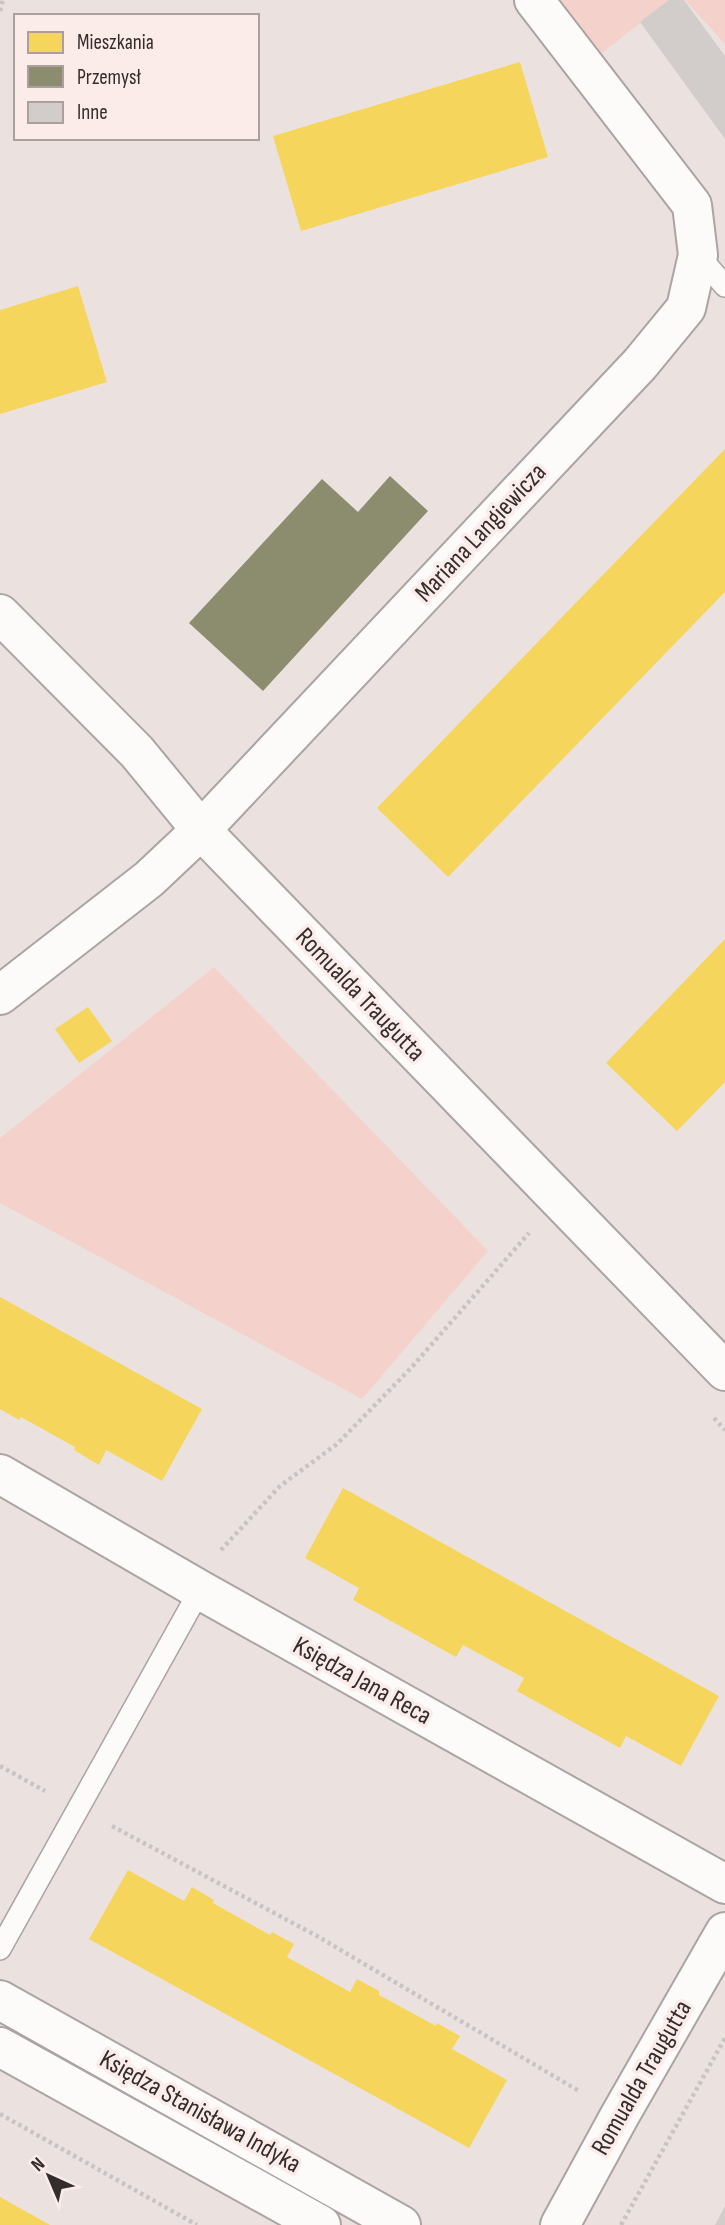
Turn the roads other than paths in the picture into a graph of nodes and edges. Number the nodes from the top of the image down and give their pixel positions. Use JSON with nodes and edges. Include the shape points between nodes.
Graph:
{"nodes":[{"id":1,"x":534,"y":0,"type":"edge"},
{"id":2,"x":698,"y":255,"type":"junction"},
{"id":3,"x":725,"y":286,"type":"edge"},
{"id":4,"x":0,"y":614,"type":"edge"},
{"id":5,"x":201,"y":830,"type":"junction"},
{"id":6,"x":0,"y":995,"type":"edge"},
{"id":7,"x":725,"y":1371,"type":"edge"},
{"id":8,"x":0,"y":1474,"type":"edge"},
{"id":9,"x":208,"y":1573,"type":"junction"},
{"id":10,"x":725,"y":1884,"type":"edge"},
{"id":11,"x":725,"y":1932,"type":"edge"},
{"id":12,"x":0,"y":1949,"type":"edge"},
{"id":13,"x":0,"y":2000,"type":"edge"},
{"id":14,"x":0,"y":2047,"type":"edge"},
{"id":15,"x":321,"y":2225,"type":"edge"},
{"id":16,"x":401,"y":2225,"type":"edge"},
{"id":17,"x":560,"y":2225,"type":"edge"}],
"edges":[{"from":1,"to":2,"type":"street","name":"Mariana Langiewicza","via":[[692,205]]},
{"from":2,"to":3,"type":"lane"},
{"from":2,"to":5,"type":"street","name":"Mariana Langiewicza","via":[[686,308],[640,365]]},
{"from":4,"to":5,"type":"street","name":"Romualda Traugutta","via":[[137,752]]},
{"from":5,"to":6,"type":"street","name":"Mariana Langiewicza","via":[[149,879]]},
{"from":5,"to":7,"type":"street","name":"Romualda Traugutta"},
{"from":8,"to":9,"type":"street","name":"Księdza Jana Reca"},
{"from":9,"to":10,"type":"street","name":"Księdza Jana Reca"},
{"from":9,"to":12,"type":"lane"},
{"from":11,"to":17,"type":"street","name":"Romualda Traugutta"},
{"from":13,"to":16,"type":"street","name":"Księdza Stanisława Indyka"},
{"from":14,"to":15,"type":"street","name":"Księdza Stanisława Indyka"}]}
